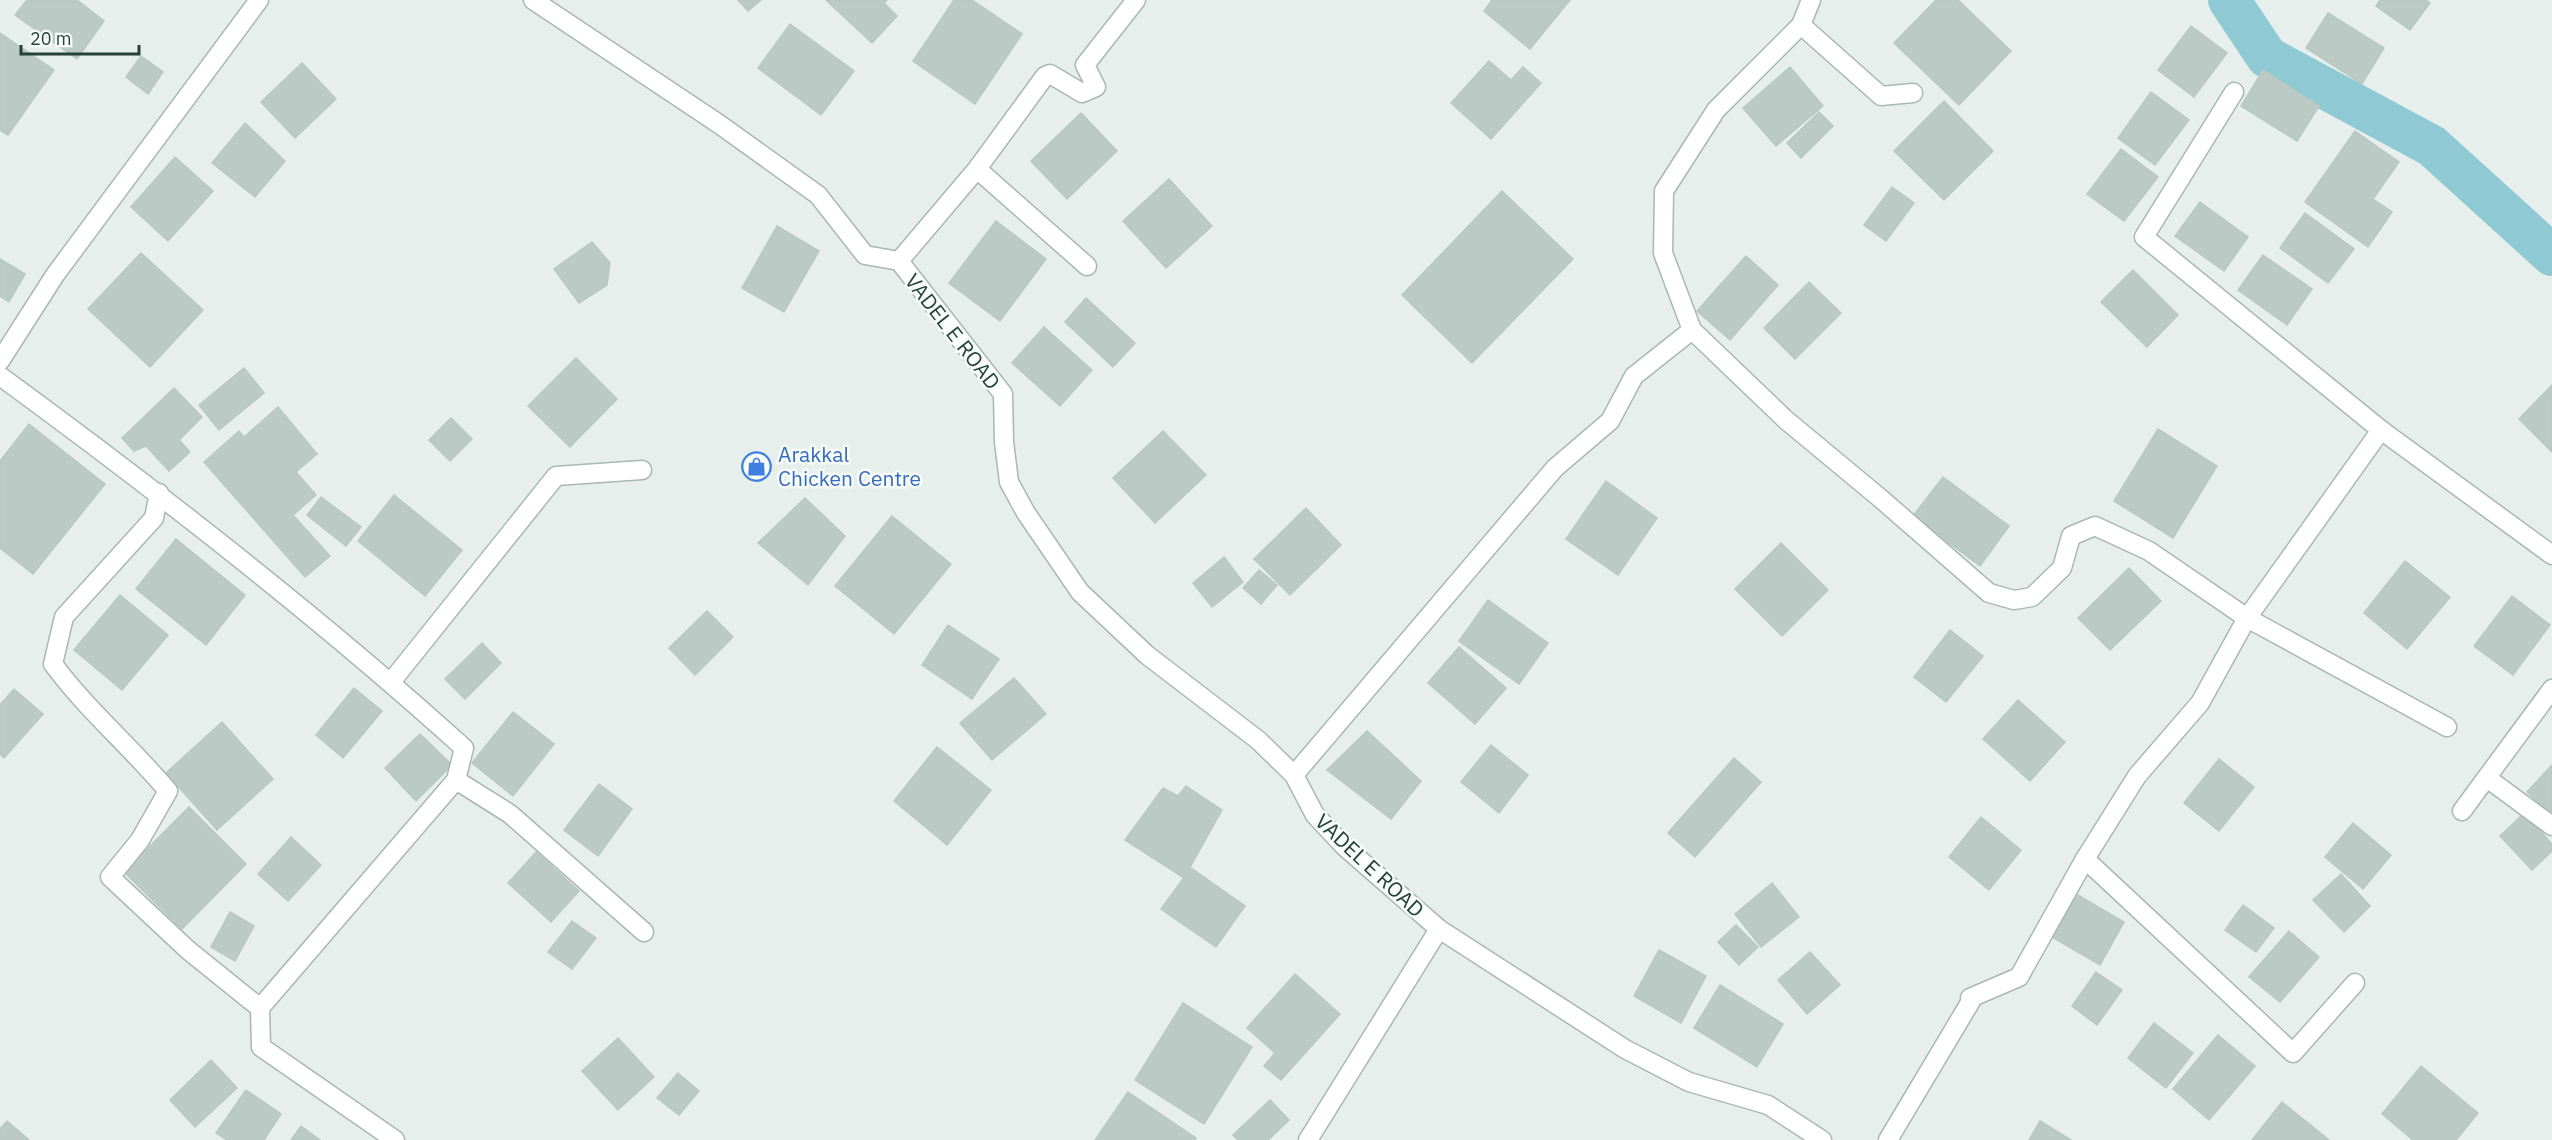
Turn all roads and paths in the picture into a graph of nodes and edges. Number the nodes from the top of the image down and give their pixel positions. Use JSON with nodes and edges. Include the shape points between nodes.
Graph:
{"nodes":[{"id":1,"x":259,"y":0,"type":"edge"},
{"id":2,"x":533,"y":0,"type":"edge"},
{"id":3,"x":1136,"y":0,"type":"edge"},
{"id":4,"x":1811,"y":0,"type":"edge"},
{"id":5,"x":1802,"y":25,"type":"junction"},
{"id":6,"x":2234,"y":92,"type":"dead end"},
{"id":7,"x":1913,"y":93,"type":"dead end"},
{"id":8,"x":977,"y":169,"type":"junction"},
{"id":9,"x":899,"y":261,"type":"junction"},
{"id":10,"x":1087,"y":266,"type":"dead end"},
{"id":11,"x":1692,"y":330,"type":"junction"},
{"id":12,"x":0,"y":361,"type":"edge"},
{"id":13,"x":0,"y":376,"type":"edge"},
{"id":14,"x":2381,"y":430,"type":"junction"},
{"id":15,"x":642,"y":470,"type":"dead end"},
{"id":16,"x":159,"y":493,"type":"junction"},
{"id":17,"x":2552,"y":555,"type":"edge"},
{"id":18,"x":2247,"y":618,"type":"junction"},
{"id":19,"x":392,"y":682,"type":"junction"},
{"id":20,"x":2552,"y":688,"type":"edge"},
{"id":21,"x":2447,"y":727,"type":"dead end"},
{"id":22,"x":1294,"y":775,"type":"junction"},
{"id":23,"x":2487,"y":778,"type":"junction"},
{"id":24,"x":456,"y":780,"type":"junction"},
{"id":25,"x":2462,"y":811,"type":"dead end"},
{"id":26,"x":2552,"y":826,"type":"edge"},
{"id":27,"x":2085,"y":859,"type":"junction"},
{"id":28,"x":1439,"y":929,"type":"junction"},
{"id":29,"x":644,"y":932,"type":"dead end"},
{"id":30,"x":2355,"y":983,"type":"dead end"},
{"id":31,"x":260,"y":1008,"type":"junction"},
{"id":32,"x":395,"y":1140,"type":"edge"},
{"id":33,"x":1308,"y":1140,"type":"edge"},
{"id":34,"x":1822,"y":1140,"type":"edge"},
{"id":35,"x":1888,"y":1140,"type":"edge"}],
"edges":[{"from":1,"to":12,"type":"street","via":[[55,275]]},
{"from":2,"to":9,"type":"street","name":"VADEL E ROAD","via":[[818,195],[865,255]]},
{"from":3,"to":8,"type":"street","via":[[1085,65],[1096,87],[1082,93],[1050,74],[1046,76]]},
{"from":4,"to":5,"type":"street"},
{"from":5,"to":7,"type":"street","via":[[1881,96]]},
{"from":5,"to":11,"type":"street","via":[[1716,110],[1664,191],[1663,253]]},
{"from":6,"to":14,"type":"street","via":[[2144,237]]},
{"from":8,"to":9,"type":"street"},
{"from":8,"to":10,"type":"street"},
{"from":9,"to":22,"type":"street","name":"VADEL E ROAD","via":[[1003,394],[1009,482],[1080,592],[1148,655],[1258,740]]},
{"from":11,"to":18,"type":"street","via":[[1786,420],[1989,593],[2014,600],[2032,597],[2062,567],[2071,536],[2095,526],[2149,551]]},
{"from":11,"to":22,"type":"street","via":[[1634,376],[1610,421],[1555,468]]},
{"from":13,"to":16,"type":"street"},
{"from":14,"to":17,"type":"street"},
{"from":14,"to":18,"type":"street"},
{"from":15,"to":19,"type":"street","via":[[556,476]]},
{"from":16,"to":19,"type":"street"},
{"from":16,"to":31,"type":"street","via":[[154,518],[63,617],[53,664],[72,690],[168,791],[140,840],[110,877],[188,950]]},
{"from":18,"to":21,"type":"street"},
{"from":18,"to":27,"type":"street","via":[[2200,703],[2137,776]]},
{"from":19,"to":24,"type":"street","via":[[464,748]]},
{"from":20,"to":23,"type":"street"},
{"from":22,"to":28,"type":"street","name":"VADEL E ROAD","via":[[1315,815],[1345,847]]},
{"from":23,"to":25,"type":"street"},
{"from":23,"to":26,"type":"street"},
{"from":24,"to":29,"type":"street","via":[[510,814]]},
{"from":24,"to":31,"type":"street"},
{"from":27,"to":30,"type":"street","via":[[2293,1053]]},
{"from":27,"to":35,"type":"street","via":[[2019,977],[1970,998]]},
{"from":28,"to":33,"type":"street"},
{"from":28,"to":34,"type":"street","name":"VADEL E ROAD","via":[[1625,1049],[1689,1082],[1768,1104]]},
{"from":31,"to":32,"type":"street","via":[[261,1047]]}]}
